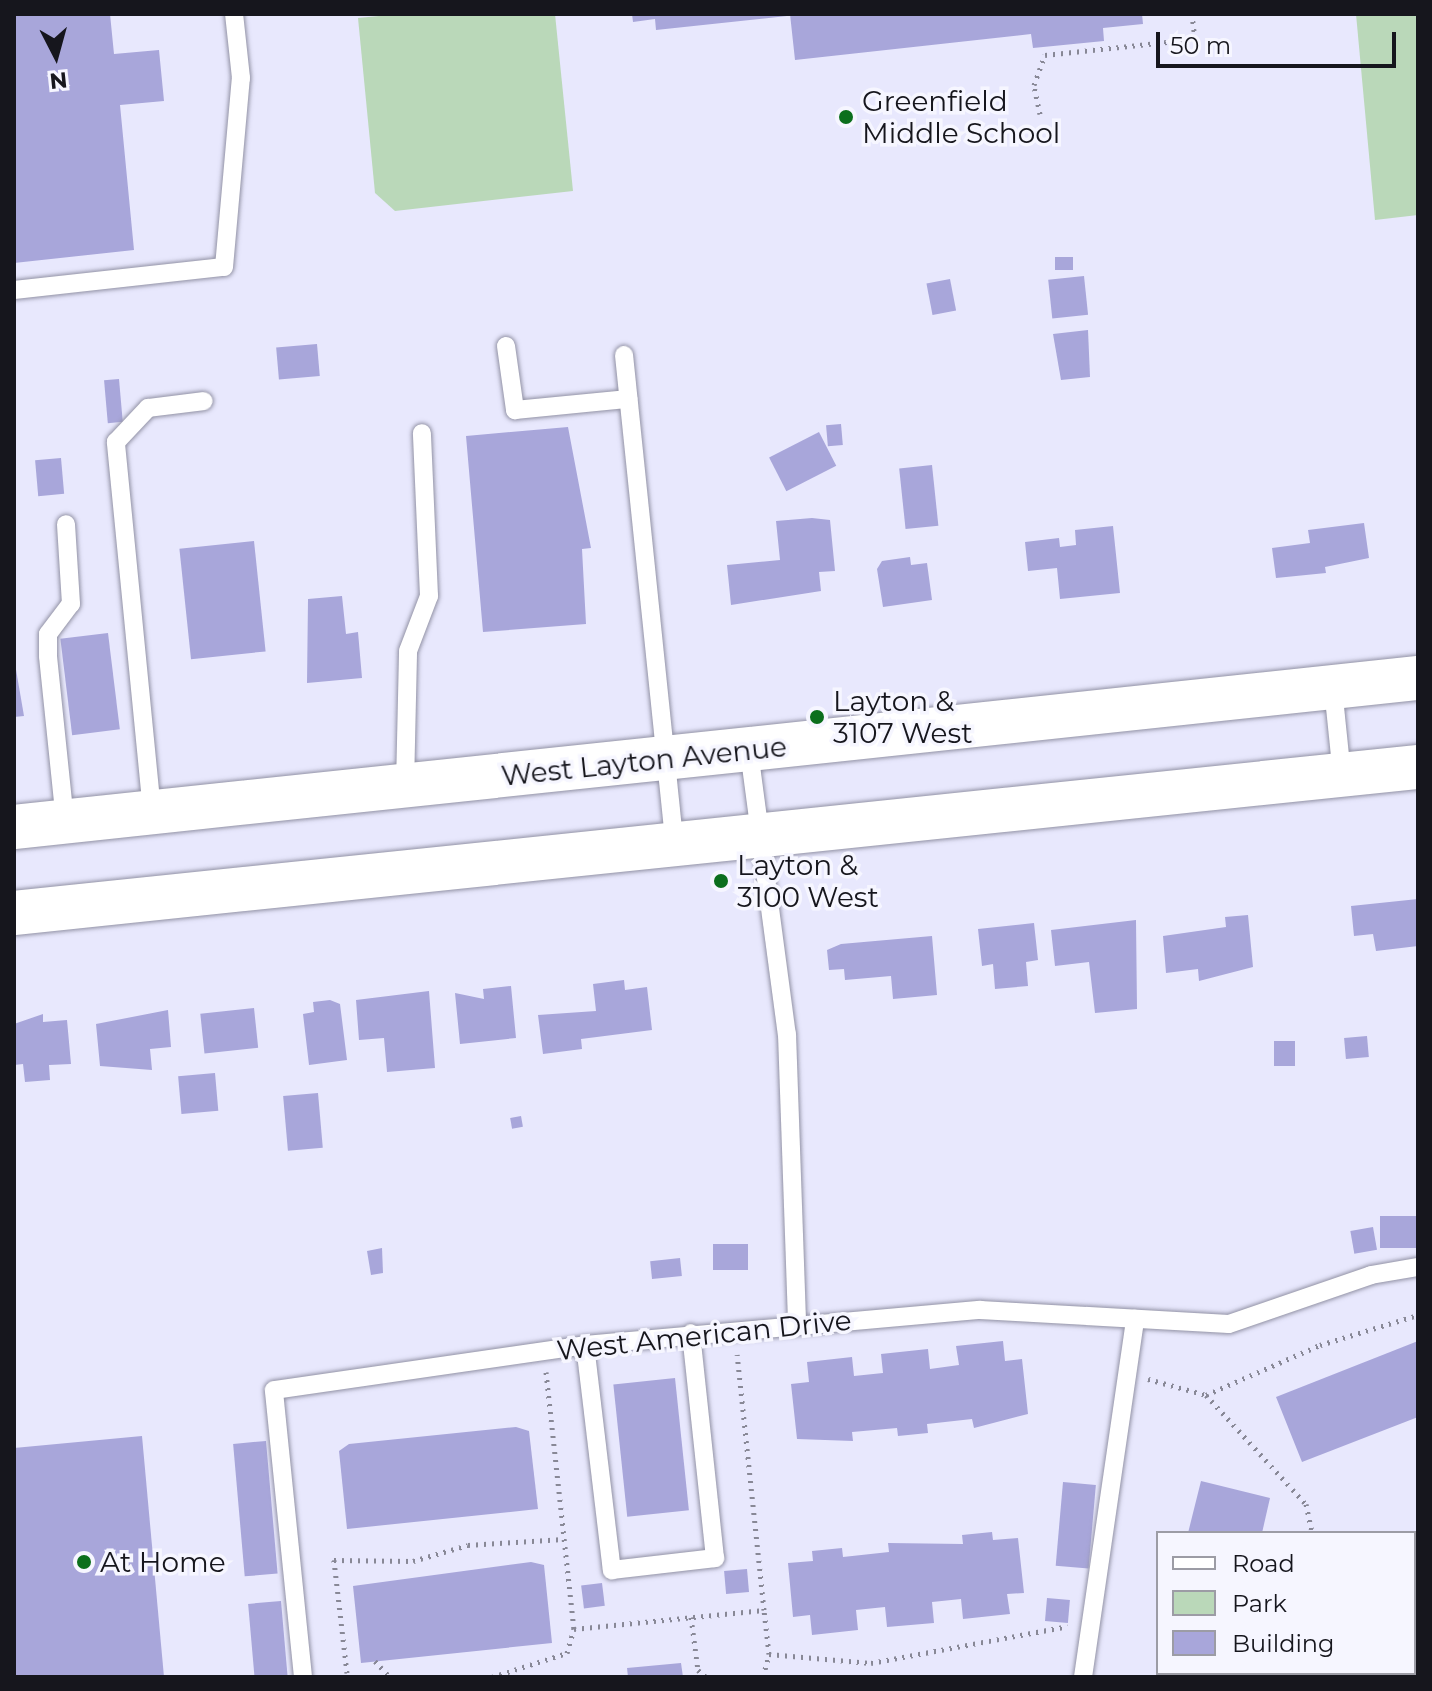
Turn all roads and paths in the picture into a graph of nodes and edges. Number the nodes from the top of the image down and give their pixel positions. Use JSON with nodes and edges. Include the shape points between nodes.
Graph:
{"nodes":[{"id":1,"x":234,"y":14,"type":"edge"},
{"id":2,"x":1192,"y":14,"type":"edge"},
{"id":3,"x":1040,"y":114,"type":"dead end"},
{"id":4,"x":14,"y":290,"type":"edge"},
{"id":5,"x":506,"y":346,"type":"dead end"},
{"id":6,"x":624,"y":355,"type":"dead end"},
{"id":7,"x":628,"y":399,"type":"junction"},
{"id":8,"x":204,"y":401,"type":"dead end"},
{"id":9,"x":422,"y":433,"type":"dead end"},
{"id":10,"x":66,"y":524,"type":"dead end"},
{"id":11,"x":1418,"y":678,"type":"edge"},
{"id":12,"x":1333,"y":688,"type":"junction"},
{"id":13,"x":749,"y":751,"type":"junction"},
{"id":14,"x":664,"y":759,"type":"junction"},
{"id":15,"x":1418,"y":767,"type":"edge"},
{"id":16,"x":1342,"y":775,"type":"junction"},
{"id":17,"x":405,"y":786,"type":"junction"},
{"id":18,"x":152,"y":811,"type":"junction"},
{"id":19,"x":65,"y":821,"type":"junction"},
{"id":20,"x":14,"y":827,"type":"edge"},
{"id":21,"x":756,"y":838,"type":"junction"},
{"id":22,"x":675,"y":846,"type":"junction"},
{"id":23,"x":14,"y":913,"type":"edge"},
{"id":24,"x":1418,"y":1267,"type":"edge"},
{"id":25,"x":1418,"y":1315,"type":"edge"},
{"id":26,"x":1135,"y":1319,"type":"junction"},
{"id":27,"x":797,"y":1324,"type":"junction"},
{"id":28,"x":735,"y":1329,"type":"junction"},
{"id":29,"x":691,"y":1333,"type":"junction"},
{"id":30,"x":585,"y":1345,"type":"junction"},
{"id":31,"x":543,"y":1350,"type":"junction"},
{"id":32,"x":1125,"y":1376,"type":"junction"},
{"id":33,"x":1206,"y":1395,"type":"junction"},
{"id":34,"x":1312,"y":1531,"type":"edge"},
{"id":35,"x":564,"y":1539,"type":"junction"},
{"id":36,"x":764,"y":1610,"type":"junction"},
{"id":37,"x":691,"y":1617,"type":"junction"},
{"id":38,"x":1093,"y":1623,"type":"junction"},
{"id":39,"x":574,"y":1629,"type":"junction"},
{"id":40,"x":769,"y":1654,"type":"junction"},
{"id":41,"x":375,"y":1661,"type":"dead end"},
{"id":42,"x":347,"y":1673,"type":"dead end"},
{"id":43,"x":303,"y":1677,"type":"edge"},
{"id":44,"x":390,"y":1677,"type":"edge"},
{"id":45,"x":492,"y":1677,"type":"edge"},
{"id":46,"x":706,"y":1677,"type":"edge"},
{"id":47,"x":763,"y":1677,"type":"edge"},
{"id":48,"x":1083,"y":1677,"type":"edge"}],
"edges":[{"from":1,"to":4,"type":"lane","via":[[241,78],[224,267]]},
{"from":2,"to":3,"type":"path","via":[[1195,39],[1045,55],[1034,85]]},
{"from":5,"to":7,"type":"lane","via":[[515,410]]},
{"from":6,"to":7,"type":"lane"},
{"from":7,"to":14,"type":"lane"},
{"from":8,"to":18,"type":"lane","via":[[148,408],[116,442]]},
{"from":9,"to":17,"type":"lane","via":[[429,596],[408,651]]},
{"from":10,"to":19,"type":"lane","via":[[71,604],[48,634]]},
{"from":11,"to":12,"type":"main road","name":"West Layton Avenue"},
{"from":12,"to":13,"type":"main road","name":"West Layton Avenue"},
{"from":12,"to":16,"type":"lane"},
{"from":13,"to":14,"type":"main road","name":"West Layton Avenue"},
{"from":13,"to":21,"type":"lane"},
{"from":14,"to":17,"type":"main road","name":"West Layton Avenue"},
{"from":14,"to":22,"type":"lane"},
{"from":15,"to":16,"type":"main road"},
{"from":16,"to":21,"type":"main road"},
{"from":17,"to":18,"type":"main road","name":"West Layton Avenue"},
{"from":18,"to":19,"type":"main road","name":"West Layton Avenue"},
{"from":19,"to":20,"type":"main road","name":"West Layton Avenue"},
{"from":21,"to":22,"type":"main road"},
{"from":21,"to":27,"type":"lane","via":[[787,1034]]},
{"from":22,"to":23,"type":"main road"},
{"from":24,"to":26,"type":"lane","name":"West American Drive","via":[[1371,1275],[1229,1324]]},
{"from":25,"to":33,"type":"path","via":[[1320,1345]]},
{"from":26,"to":27,"type":"lane","name":"West American Drive","via":[[980,1310]]},
{"from":26,"to":32,"type":"lane"},
{"from":27,"to":28,"type":"lane","name":"West American Drive"},
{"from":28,"to":29,"type":"lane","name":"West American Drive"},
{"from":28,"to":36,"type":"path"},
{"from":29,"to":30,"type":"lane","name":"West American Drive"},
{"from":29,"to":30,"type":"lane","via":[[715,1558],[612,1570]]},
{"from":30,"to":31,"type":"lane","name":"West American Drive"},
{"from":31,"to":35,"type":"path"},
{"from":31,"to":43,"type":"lane","name":"West American Drive","via":[[274,1390]]},
{"from":32,"to":33,"type":"path"},
{"from":32,"to":38,"type":"lane"},
{"from":33,"to":34,"type":"path","via":[[1306,1504]]},
{"from":35,"to":39,"type":"path"},
{"from":35,"to":42,"type":"path","via":[[468,1545],[413,1561],[334,1560]]},
{"from":36,"to":37,"type":"path"},
{"from":36,"to":40,"type":"path"},
{"from":37,"to":39,"type":"path"},
{"from":37,"to":46,"type":"path","via":[[698,1670]]},
{"from":38,"to":40,"type":"path","via":[[1021,1630],[871,1663]]},
{"from":38,"to":48,"type":"lane"},
{"from":39,"to":45,"type":"path","via":[[567,1653]]},
{"from":40,"to":47,"type":"path"},
{"from":41,"to":44,"type":"path"}]}
